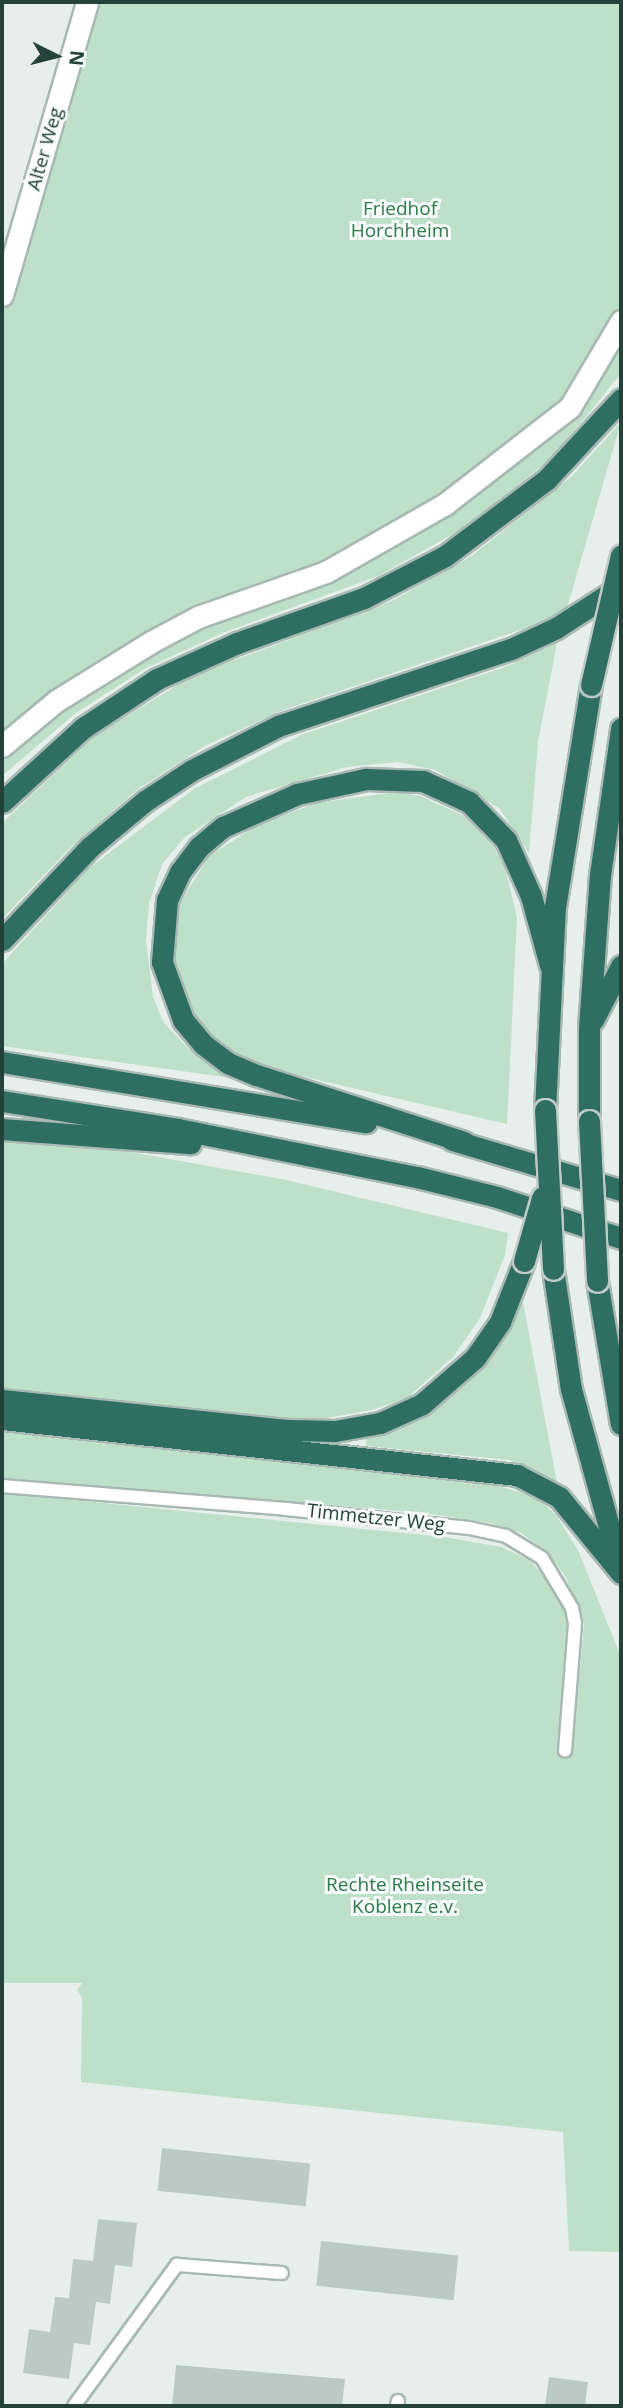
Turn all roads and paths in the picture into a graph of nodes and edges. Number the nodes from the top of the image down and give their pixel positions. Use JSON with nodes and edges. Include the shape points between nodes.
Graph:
{"nodes":[{"id":1,"x":87,"y":2,"type":"edge"},
{"id":2,"x":2,"y":295,"type":"edge"},
{"id":3,"x":621,"y":321,"type":"edge"},
{"id":4,"x":621,"y":400,"type":"edge"},
{"id":5,"x":621,"y":555,"type":"edge"},
{"id":6,"x":621,"y":586,"type":"edge"},
{"id":7,"x":621,"y":729,"type":"edge"},
{"id":8,"x":2,"y":746,"type":"edge"},
{"id":9,"x":2,"y":802,"type":"edge"},
{"id":10,"x":2,"y":940,"type":"edge"},
{"id":11,"x":550,"y":965,"type":"junction"},
{"id":12,"x":621,"y":966,"type":"edge"},
{"id":13,"x":589,"y":1028,"type":"junction"},
{"id":14,"x":2,"y":1062,"type":"edge"},
{"id":15,"x":2,"y":1101,"type":"edge"},
{"id":16,"x":2,"y":1129,"type":"edge"},
{"id":17,"x":464,"y":1142,"type":"junction"},
{"id":18,"x":304,"y":1152,"type":"junction"},
{"id":19,"x":546,"y":1183,"type":"junction"},
{"id":20,"x":621,"y":1190,"type":"edge"},
{"id":21,"x":621,"y":1238,"type":"edge"},
{"id":22,"x":2,"y":1400,"type":"edge"},
{"id":23,"x":2,"y":1419,"type":"edge"},
{"id":24,"x":621,"y":1424,"type":"edge"},
{"id":25,"x":2,"y":1486,"type":"edge"},
{"id":26,"x":621,"y":1571,"type":"edge"},
{"id":27,"x":565,"y":1751,"type":"dead end"},
{"id":28,"x":282,"y":2273,"type":"dead end"},
{"id":29,"x":74,"y":2406,"type":"edge"}],
"edges":[{"from":1,"to":2,"type":"street","name":"Alter Weg"},
{"from":3,"to":8,"type":"street","via":[[570,407],[445,505],[326,572],[198,617],[151,642],[56,701]]},
{"from":4,"to":9,"type":"highway","via":[[547,479],[445,556],[364,598],[237,643],[157,679],[83,728]]},
{"from":5,"to":11,"type":"highway","bridge":true,"via":[[562,843]]},
{"from":6,"to":10,"type":"highway","via":[[556,628],[511,649],[278,726],[192,770],[145,800],[90,847]]},
{"from":7,"to":13,"type":"highway","via":[[600,875]]},
{"from":11,"to":17,"type":"highway","via":[[531,896],[506,840],[469,802],[424,781],[366,779],[297,794],[223,827],[199,847],[180,872],[167,900],[162,962],[179,1011],[203,1044],[256,1076]]},
{"from":11,"to":19,"type":"highway","bridge":true},
{"from":12,"to":13,"type":"highway"},
{"from":13,"to":24,"type":"highway","bridge":true,"via":[[597,1280]]},
{"from":14,"to":17,"type":"highway","via":[[304,1110]]},
{"from":15,"to":18,"type":"highway"},
{"from":16,"to":18,"type":"highway"},
{"from":17,"to":20,"type":"highway"},
{"from":18,"to":21,"type":"highway","via":[[498,1197]]},
{"from":19,"to":22,"type":"highway","bridge":true,"via":[[509,1303],[475,1358],[422,1404],[380,1423],[335,1431],[288,1430]]},
{"from":19,"to":26,"type":"highway","bridge":true,"via":[[553,1269],[579,1426]]},
{"from":23,"to":26,"type":"highway","via":[[517,1475],[559,1497]]},
{"from":25,"to":27,"type":"lane","name":"Timmetzer Weg","via":[[286,1509],[506,1536],[542,1558],[572,1608],[575,1625]]},
{"from":28,"to":29,"type":"lane","via":[[177,2265]]}]}
